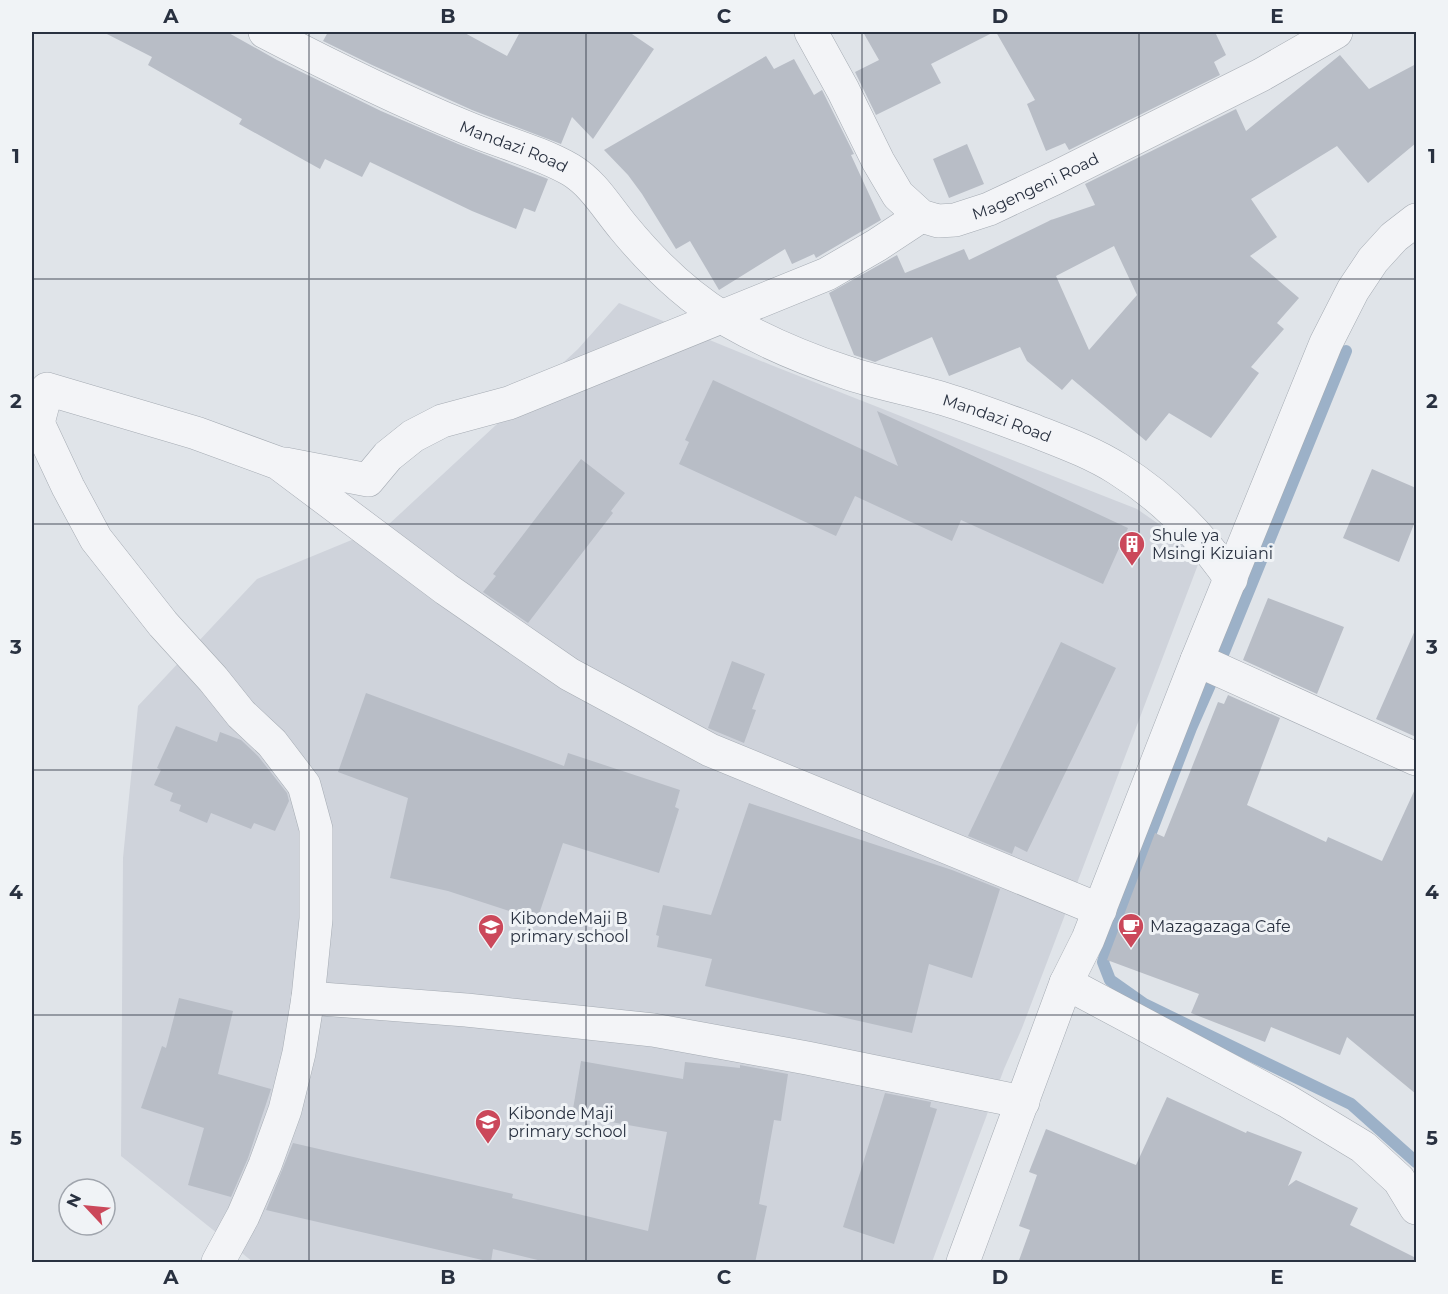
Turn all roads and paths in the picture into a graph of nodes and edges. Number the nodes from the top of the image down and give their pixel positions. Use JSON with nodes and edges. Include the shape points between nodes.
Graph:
{"nodes":[{"id":1,"x":265,"y":32,"type":"edge"},
{"id":2,"x":811,"y":32,"type":"edge"},
{"id":3,"x":1336,"y":32,"type":"edge"},
{"id":4,"x":921,"y":216,"type":"junction"},
{"id":5,"x":1416,"y":220,"type":"edge"},
{"id":6,"x":723,"y":318,"type":"junction"},
{"id":7,"x":34,"y":412,"type":"edge"},
{"id":8,"x":278,"y":463,"type":"junction"},
{"id":9,"x":1231,"y":579,"type":"junction"},
{"id":10,"x":1197,"y":660,"type":"junction"},
{"id":11,"x":1416,"y":759,"type":"edge"},
{"id":12,"x":1100,"y":910,"type":"junction"},
{"id":13,"x":1065,"y":983,"type":"junction"},
{"id":14,"x":308,"y":998,"type":"junction"},
{"id":15,"x":1023,"y":1102,"type":"junction"},
{"id":16,"x":1416,"y":1208,"type":"edge"},
{"id":17,"x":218,"y":1263,"type":"edge"},
{"id":18,"x":963,"y":1263,"type":"edge"}],
"edges":[{"from":1,"to":6,"type":"street","name":"Mandazi Road","via":[[408,103],[573,171],[603,199],[646,254]]},
{"from":2,"to":4,"type":"street","via":[[898,195]]},
{"from":3,"to":4,"type":"street","name":"Magengeni Road","via":[[1261,75],[989,209],[955,220]]},
{"from":4,"to":6,"type":"street","via":[[827,274]]},
{"from":5,"to":9,"type":"street","via":[[1373,260],[1353,290],[1326,343]]},
{"from":6,"to":8,"type":"street","via":[[509,403],[442,422],[414,436],[388,456],[368,480]]},
{"from":6,"to":9,"type":"street","name":"Mandazi Road","via":[[780,348],[846,372],[945,399],[1059,440],[1117,468],[1169,506]]},
{"from":7,"to":8,"type":"street","via":[[47,388],[196,433]]},
{"from":7,"to":14,"type":"street","via":[[96,539],[163,624],[241,714],[272,743],[304,785],[316,829],[317,874]]},
{"from":8,"to":12,"type":"street","via":[[446,589],[569,674],[710,750]]},
{"from":9,"to":10,"type":"street"},
{"from":10,"to":11,"type":"street"},
{"from":10,"to":12,"type":"street"},
{"from":12,"to":13,"type":"street"},
{"from":13,"to":15,"type":"street"},
{"from":13,"to":16,"type":"street","via":[[1287,1101],[1363,1147],[1399,1180]]},
{"from":14,"to":15,"type":"street","via":[[653,1030]]},
{"from":14,"to":17,"type":"street","via":[[285,1110],[243,1216]]},
{"from":15,"to":18,"type":"street"}]}
